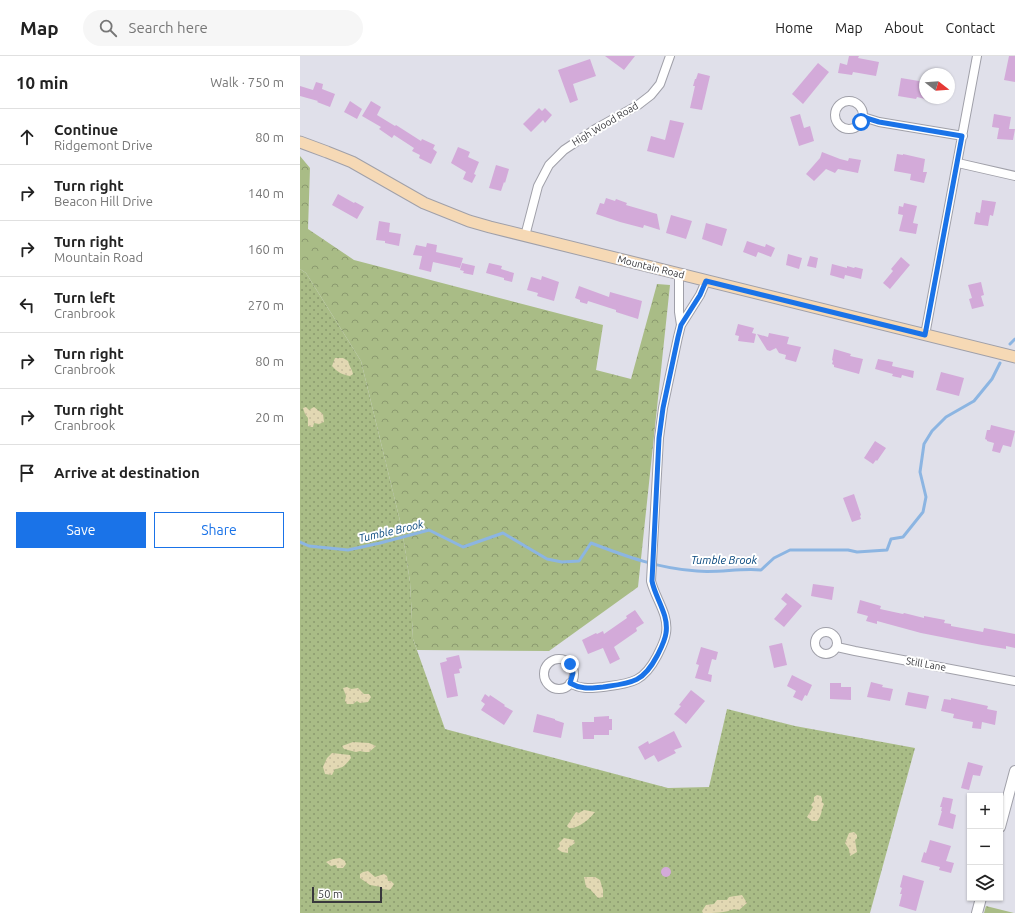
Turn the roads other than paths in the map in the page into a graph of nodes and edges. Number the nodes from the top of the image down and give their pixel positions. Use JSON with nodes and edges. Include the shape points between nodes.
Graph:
{"nodes":[{"id":1,"x":670,"y":56,"type":"edge"},
{"id":2,"x":977,"y":56,"type":"edge"},
{"id":3,"x":863,"y":117,"type":"dead end"},
{"id":4,"x":962,"y":136,"type":"junction"},
{"id":5,"x":300,"y":142,"type":"edge"},
{"id":6,"x":958,"y":163,"type":"junction"},
{"id":7,"x":1015,"y":176,"type":"edge"},
{"id":8,"x":525,"y":236,"type":"junction"},
{"id":9,"x":679,"y":274,"type":"junction"},
{"id":10,"x":706,"y":281,"type":"junction"},
{"id":11,"x":681,"y":325,"type":"junction"},
{"id":12,"x":925,"y":335,"type":"junction"},
{"id":13,"x":1015,"y":357,"type":"edge"},
{"id":14,"x":837,"y":646,"type":"dead end"},
{"id":15,"x":1015,"y":681,"type":"edge"},
{"id":16,"x":570,"y":683,"type":"dead end"},
{"id":17,"x":1015,"y":770,"type":"edge"},
{"id":18,"x":1003,"y":816,"type":"edge"},
{"id":19,"x":980,"y":901,"type":"edge"},
{"id":20,"x":977,"y":913,"type":"edge"}],
"edges":[{"from":1,"to":8,"type":"street","name":"High Wood Road","via":[[660,84],[651,95],[564,150],[549,165],[538,186]]},
{"from":2,"to":4,"type":"street"},
{"from":3,"to":4,"type":"street"},
{"from":4,"to":6,"type":"street"},
{"from":5,"to":8,"type":"main road","name":"Mountain Road","via":[[352,162],[431,205],[469,221]]},
{"from":6,"to":7,"type":"street"},
{"from":6,"to":12,"type":"street"},
{"from":8,"to":9,"type":"main road","name":"Mountain Road"},
{"from":9,"to":10,"type":"main road","name":"Mountain Road"},
{"from":9,"to":11,"type":"street"},
{"from":10,"to":11,"type":"street"},
{"from":10,"to":12,"type":"main road","name":"Mountain Road"},
{"from":11,"to":16,"type":"street","via":[[659,438],[652,558],[653,588],[667,626],[664,642],[653,665],[643,676],[627,684],[591,688],[578,687]]},
{"from":12,"to":13,"type":"main road","name":"Mountain Road"},
{"from":14,"to":15,"type":"street","name":"Still Lane"},
{"from":17,"to":18,"type":"street"},
{"from":19,"to":20,"type":"street"}]}
